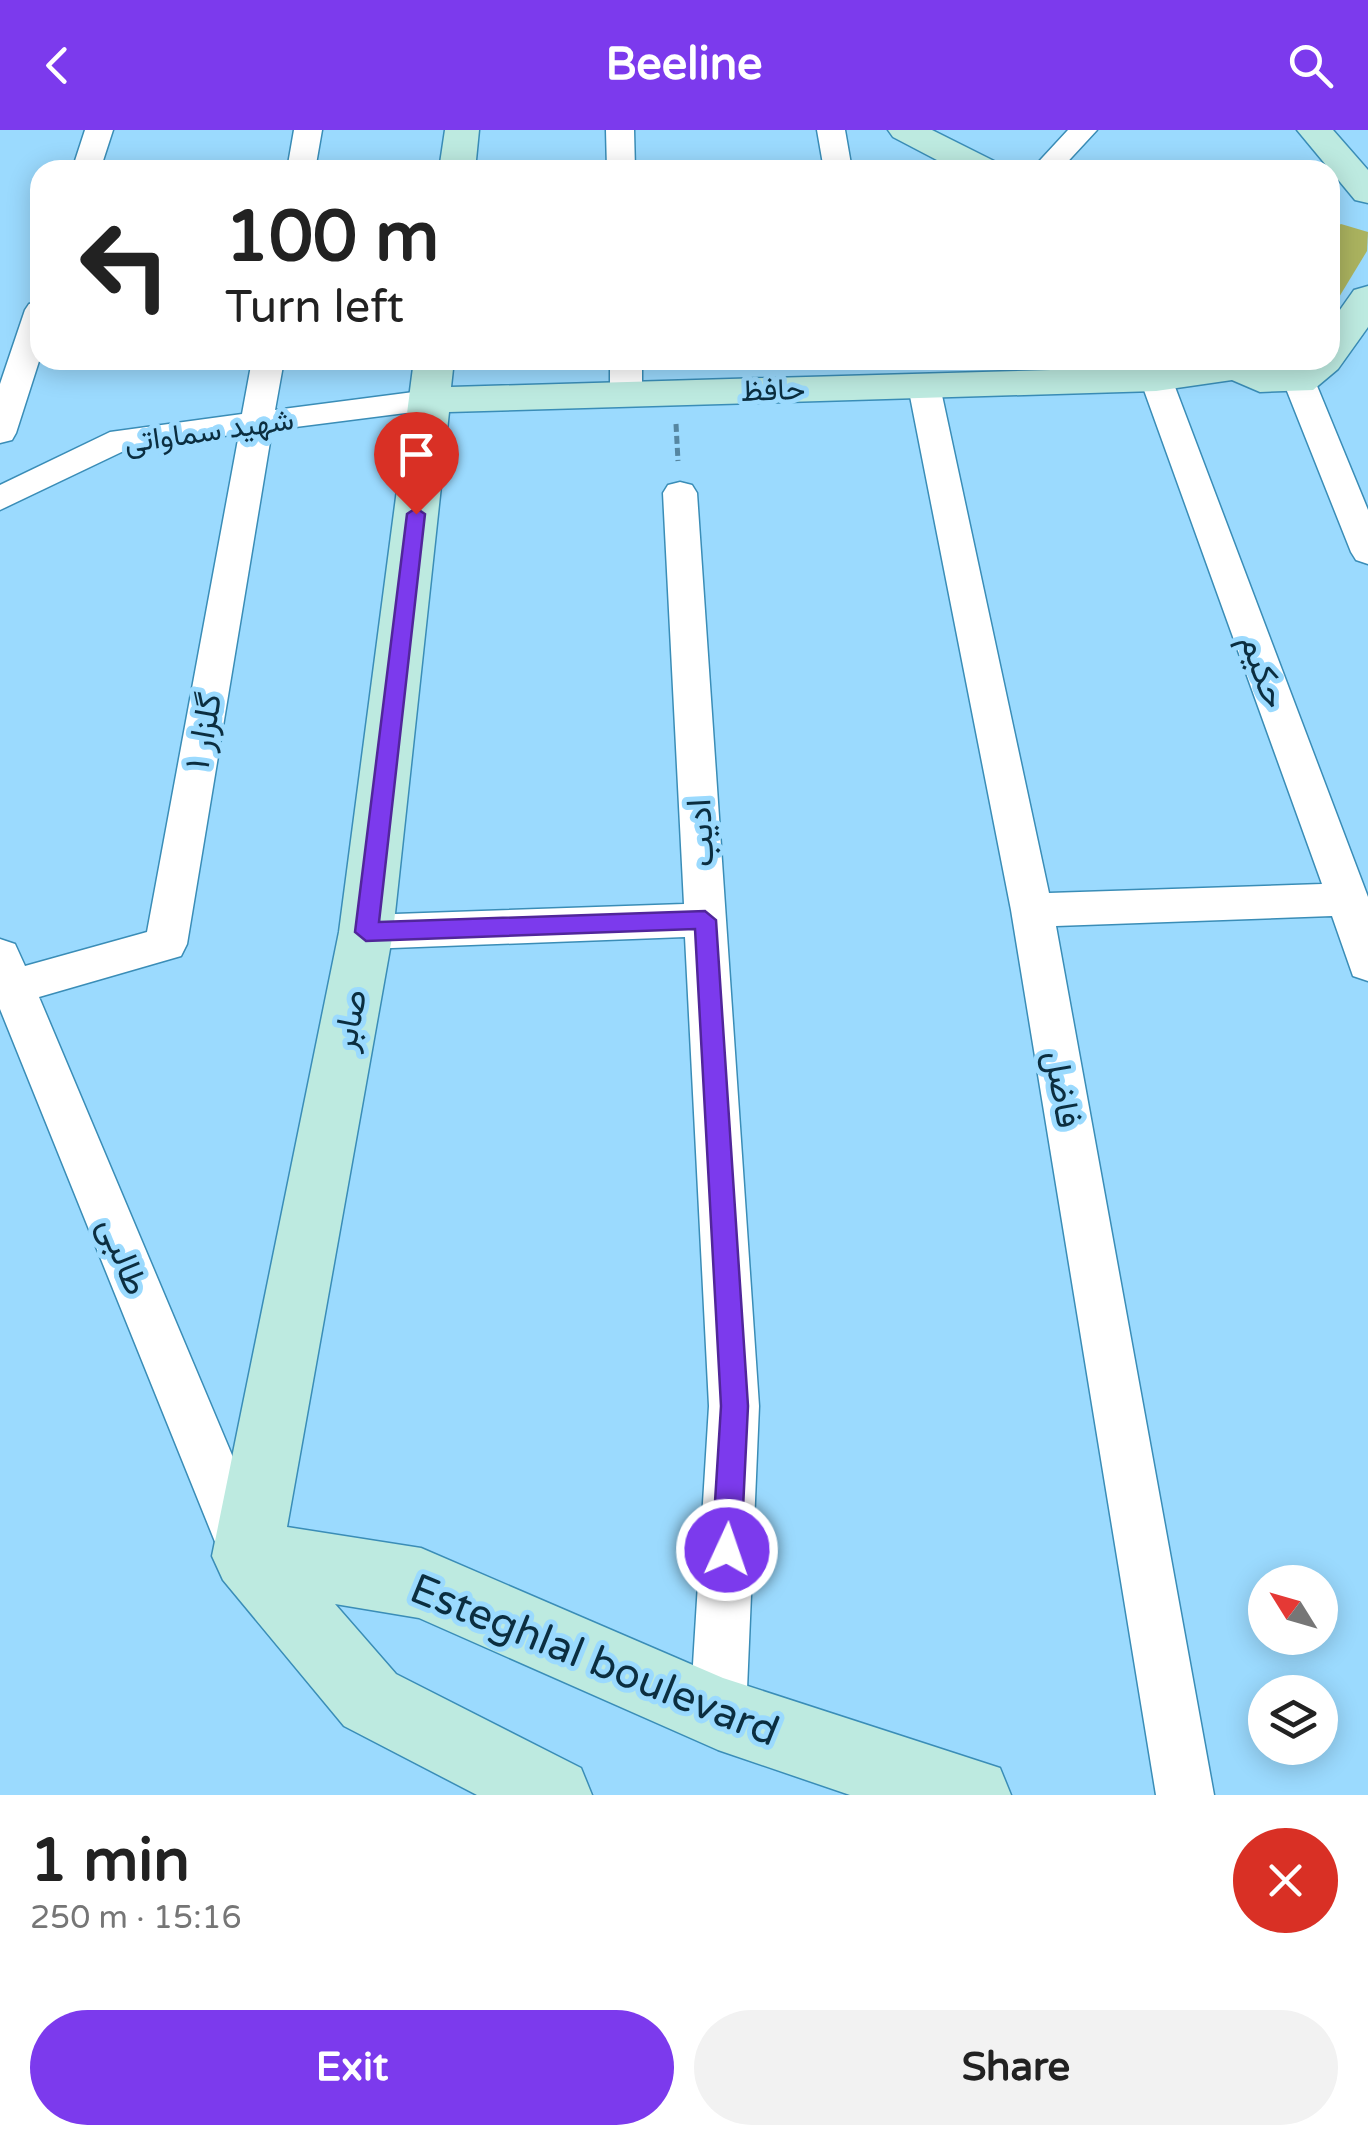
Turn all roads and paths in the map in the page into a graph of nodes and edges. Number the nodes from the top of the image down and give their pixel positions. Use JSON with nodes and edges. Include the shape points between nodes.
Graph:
{"nodes":[{"id":1,"x":99,"y":130,"type":"edge"},
{"id":2,"x":308,"y":130,"type":"edge"},
{"id":3,"x":462,"y":130,"type":"edge"},
{"id":4,"x":620,"y":130,"type":"edge"},
{"id":5,"x":831,"y":130,"type":"edge"},
{"id":6,"x":905,"y":130,"type":"edge"},
{"id":7,"x":1083,"y":130,"type":"edge"},
{"id":8,"x":1314,"y":130,"type":"edge"},
{"id":9,"x":89,"y":160,"type":"edge"},
{"id":10,"x":303,"y":160,"type":"edge"},
{"id":11,"x":458,"y":160,"type":"edge"},
{"id":12,"x":620,"y":160,"type":"edge"},
{"id":13,"x":836,"y":160,"type":"edge"},
{"id":14,"x":964,"y":160,"type":"edge"},
{"id":15,"x":1054,"y":160,"type":"edge"},
{"id":16,"x":1368,"y":192,"type":"edge"},
{"id":17,"x":1368,"y":298,"type":"edge"},
{"id":18,"x":1340,"y":339,"type":"edge"},
{"id":19,"x":30,"y":341,"type":"edge"},
{"id":20,"x":266,"y":370,"type":"edge"},
{"id":21,"x":1204,"y":370,"type":"edge"},
{"id":22,"x":1243,"y":370,"type":"edge"},
{"id":23,"x":1311,"y":370,"type":"edge"},
{"id":24,"x":626,"y":377,"type":"edge"},
{"id":25,"x":432,"y":380,"type":"edge"},
{"id":26,"x":1156,"y":380,"type":"junction"},
{"id":27,"x":924,"y":386,"type":"junction"},
{"id":28,"x":674,"y":393,"type":"junction"},
{"id":29,"x":257,"y":424,"type":"junction"},
{"id":30,"x":0,"y":433,"type":"edge"},
{"id":31,"x":680,"y":492,"type":"joint"},
{"id":32,"x":0,"y":499,"type":"edge"},
{"id":33,"x":1368,"y":552,"type":"edge"},
{"id":34,"x":1348,"y":899,"type":"junction"},
{"id":35,"x":1032,"y":910,"type":"junction"},
{"id":36,"x":705,"y":920,"type":"junction"},
{"id":37,"x":366,"y":932,"type":"junction"},
{"id":38,"x":1368,"y":964,"type":"edge"},
{"id":39,"x":6,"y":971,"type":"edge"},
{"id":40,"x":247,"y":1556,"type":"junction"},
{"id":41,"x":718,"y":1713,"type":"junction"},
{"id":42,"x":554,"y":1795,"type":"edge"},
{"id":43,"x":974,"y":1795,"type":"edge"},
{"id":44,"x":1184,"y":1795,"type":"edge"}],
"edges":[{"from":1,"to":9,"type":"street"},
{"from":2,"to":10,"type":"street"},
{"from":3,"to":11,"type":"street"},
{"from":4,"to":12,"type":"street"},
{"from":5,"to":13,"type":"street"},
{"from":6,"to":14,"type":"street"},
{"from":7,"to":15,"type":"street"},
{"from":8,"to":16,"type":"street"},
{"from":17,"to":18,"type":"street"},
{"from":19,"to":30,"type":"street"},
{"from":20,"to":29,"type":"street","name":"گلزار ۱"},
{"from":21,"to":26,"type":"street","name":"حافظ"},
{"from":22,"to":23,"type":"street","via":[[1260,380]]},
{"from":23,"to":33,"type":"street"},
{"from":24,"to":25,"type":"street","name":"حافظ"},
{"from":24,"to":28,"type":"street","name":"حافظ"},
{"from":25,"to":29,"type":"street","name":"شهید سماواتی"},
{"from":25,"to":37,"type":"street","name":"صابر"},
{"from":26,"to":27,"type":"street","name":"حافظ"},
{"from":26,"to":34,"type":"street","name":"حکیم"},
{"from":27,"to":28,"type":"street","name":"حافظ"},
{"from":27,"to":35,"type":"street","name":"فاضل"},
{"from":28,"to":31,"type":"path"},
{"from":29,"to":32,"type":"street","name":"شهید سماواتی","via":[[122,439]]},
{"from":29,"to":39,"type":"street","name":"گلزار ۱","via":[[166,944]]},
{"from":31,"to":36,"type":"street","name":"ادیب"},
{"from":34,"to":35,"type":"street"},
{"from":34,"to":38,"type":"street","name":"حکیم"},
{"from":35,"to":44,"type":"street","name":"فاضل"},
{"from":36,"to":37,"type":"street"},
{"from":36,"to":41,"type":"street","name":"ادیب","via":[[734,1406]]},
{"from":37,"to":40,"type":"street","name":"صابر"},
{"from":39,"to":40,"type":"street","name":"طالبی"},
{"from":40,"to":41,"type":"street","name":"Esteghlal boulevard","via":[[420,1583]]},
{"from":40,"to":42,"type":"street","via":[[370,1700]]},
{"from":41,"to":43,"type":"street","name":"Esteghlal boulevard"}]}
